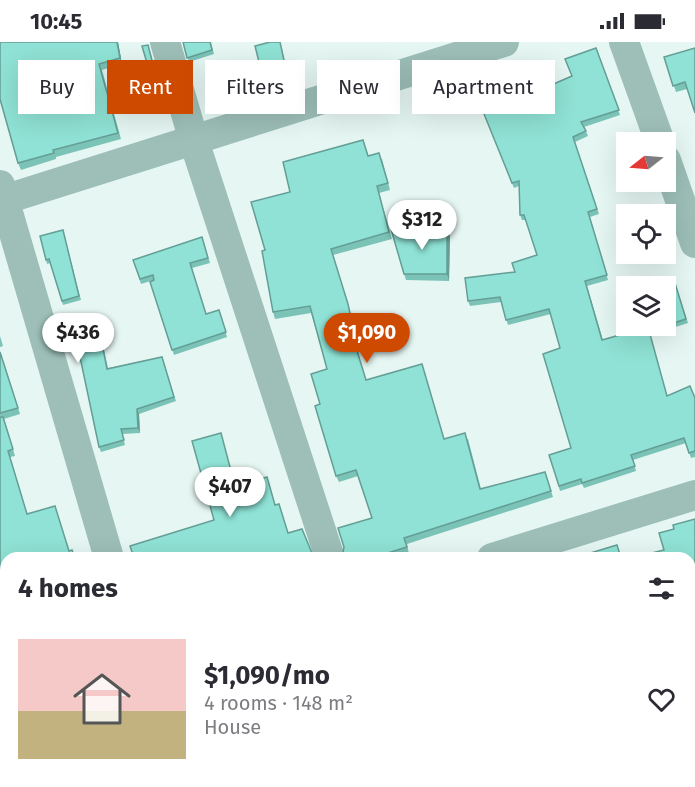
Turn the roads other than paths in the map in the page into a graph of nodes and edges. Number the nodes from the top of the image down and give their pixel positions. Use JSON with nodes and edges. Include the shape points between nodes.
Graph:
{"nodes":[{"id":1,"x":165,"y":42,"type":"edge"},
{"id":2,"x":504,"y":42,"type":"edge"},
{"id":3,"x":624,"y":42,"type":"edge"},
{"id":4,"x":656,"y":132,"type":"edge"},
{"id":5,"x":194,"y":141,"type":"junction"},
{"id":6,"x":676,"y":189,"type":"edge"},
{"id":7,"x":2,"y":195,"type":"edge"},
{"id":8,"x":695,"y":243,"type":"edge"},
{"id":9,"x":695,"y":495,"type":"edge"},
{"id":10,"x":107,"y":552,"type":"edge"},
{"id":11,"x":328,"y":552,"type":"edge"},
{"id":12,"x":511,"y":552,"type":"edge"}],
"edges":[{"from":1,"to":5,"type":"street"},
{"from":2,"to":5,"type":"street"},
{"from":3,"to":4,"type":"street"},
{"from":5,"to":7,"type":"street"},
{"from":5,"to":11,"type":"street"},
{"from":6,"to":8,"type":"street"},
{"from":7,"to":10,"type":"street"},
{"from":9,"to":12,"type":"street"}]}
